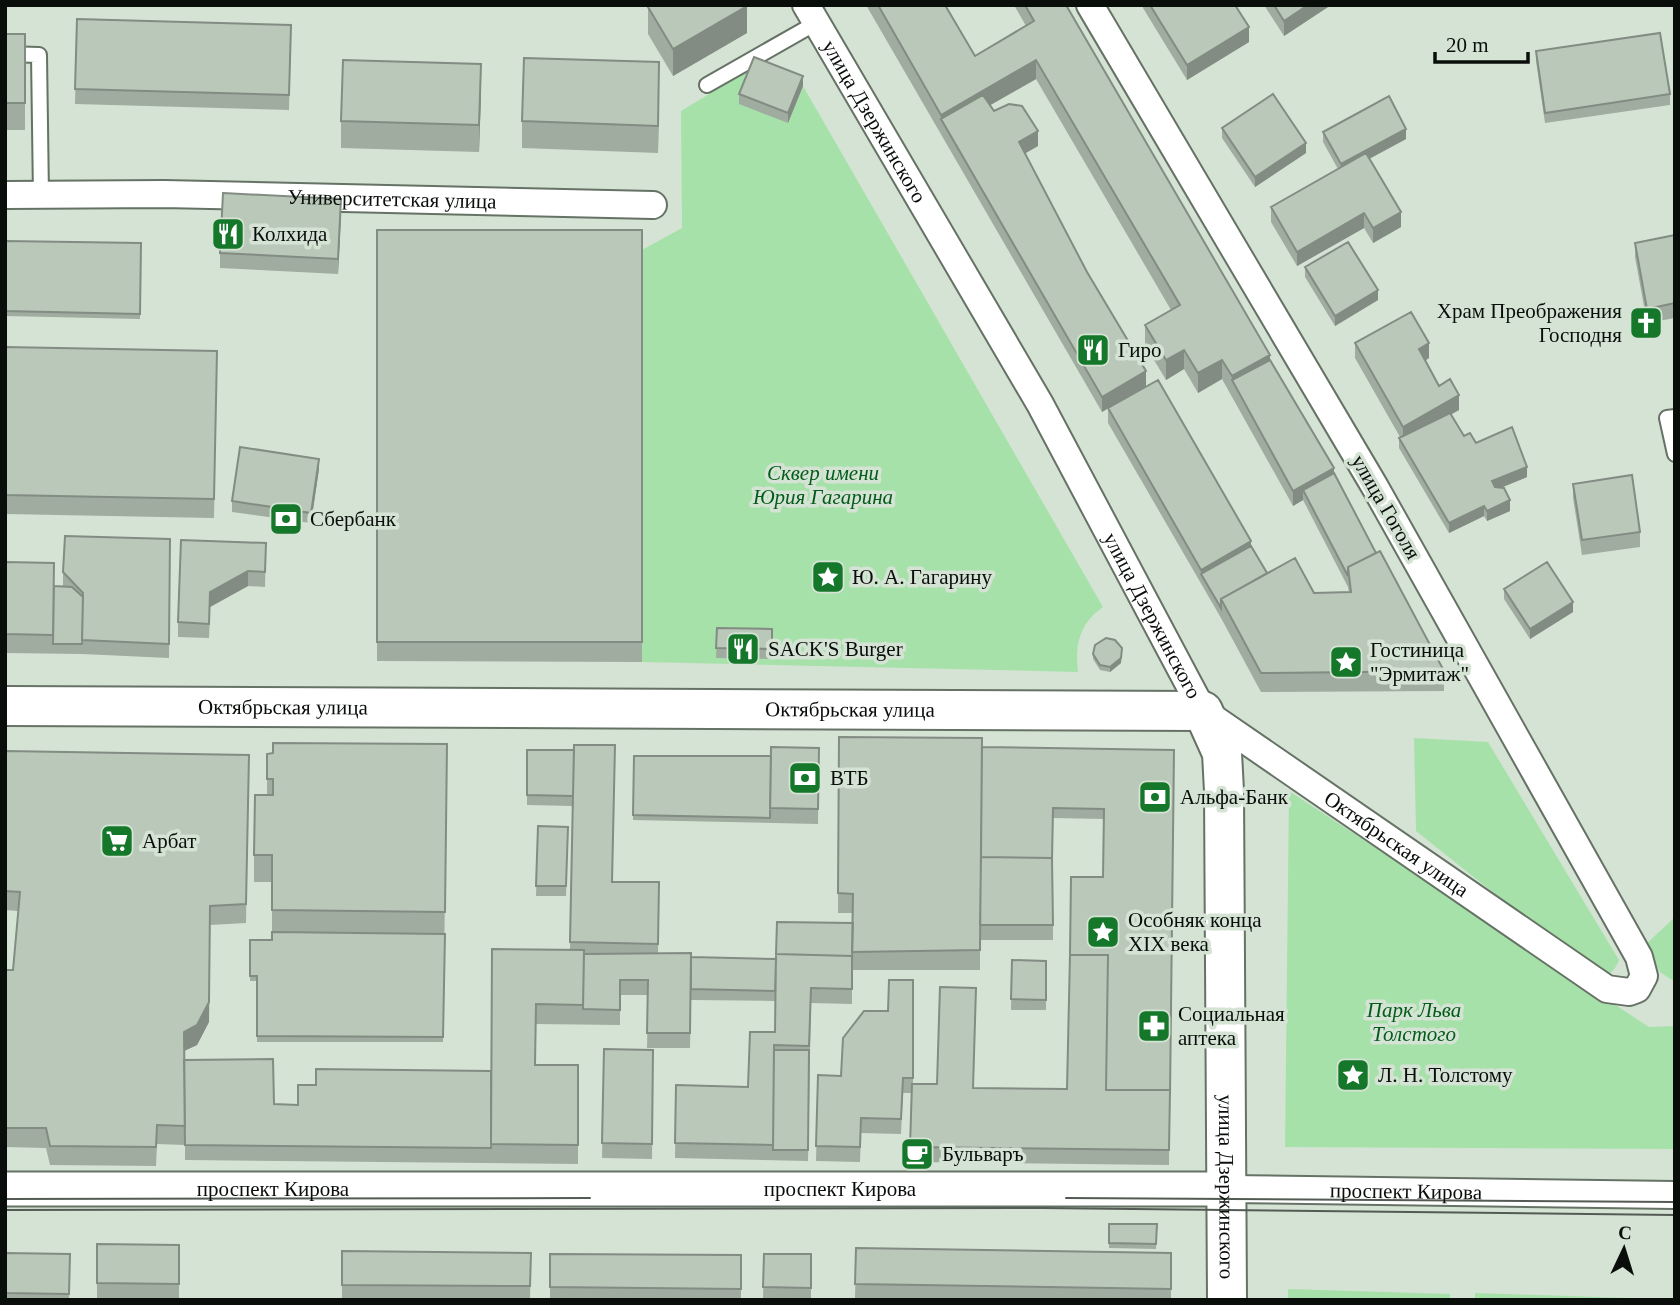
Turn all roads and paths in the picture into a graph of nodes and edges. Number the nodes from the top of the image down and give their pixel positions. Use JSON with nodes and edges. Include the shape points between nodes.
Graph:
{"nodes":[{"id":1,"x":1090,"y":5,"type":"edge"},
{"id":2,"x":811,"y":14,"type":"edge"},
{"id":3,"x":5,"y":54,"type":"edge"},
{"id":4,"x":707,"y":85,"type":"dead end"},
{"id":5,"x":5,"y":195,"type":"edge"},
{"id":6,"x":41,"y":196,"type":"junction"},
{"id":7,"x":653,"y":205,"type":"dead end"},
{"id":8,"x":1675,"y":417,"type":"edge"},
{"id":9,"x":1675,"y":454,"type":"edge"},
{"id":10,"x":5,"y":706,"type":"edge"},
{"id":11,"x":1203,"y":711,"type":"junction"},
{"id":12,"x":1607,"y":989,"type":"joint"},
{"id":13,"x":5,"y":1189,"type":"edge"},
{"id":14,"x":1228,"y":1189,"type":"junction"},
{"id":15,"x":1675,"y":1195,"type":"edge"},
{"id":16,"x":1227,"y":1300,"type":"edge"}],
"edges":[{"from":1,"to":12,"type":"street","name":"улица Гоголя","via":[[1375,487],[1639,957],[1642,985],[1629,992]]},
{"from":2,"to":4,"type":"lane"},
{"from":2,"to":11,"type":"street","name":"улица Дзержинского","via":[[1040,404]]},
{"from":3,"to":6,"type":"lane","via":[[39,55]]},
{"from":5,"to":6,"type":"street","name":"Университетская улица"},
{"from":6,"to":7,"type":"street","name":"Университетская улица","via":[[164,194]]},
{"from":8,"to":9,"type":"lane","via":[[1667,418]]},
{"from":10,"to":11,"type":"main road","name":"Октябрьская улица"},
{"from":11,"to":12,"type":"street","name":"Октябрьская улица"},
{"from":11,"to":14,"type":"main road","name":"улица Дзержинского","via":[[1222,753],[1223,766]]},
{"from":13,"to":14,"type":"street","name":"проспект Кирова"},
{"from":14,"to":15,"type":"street","name":"проспект Кирова"},
{"from":14,"to":16,"type":"main road","name":"улица Дзержинского"}]}
